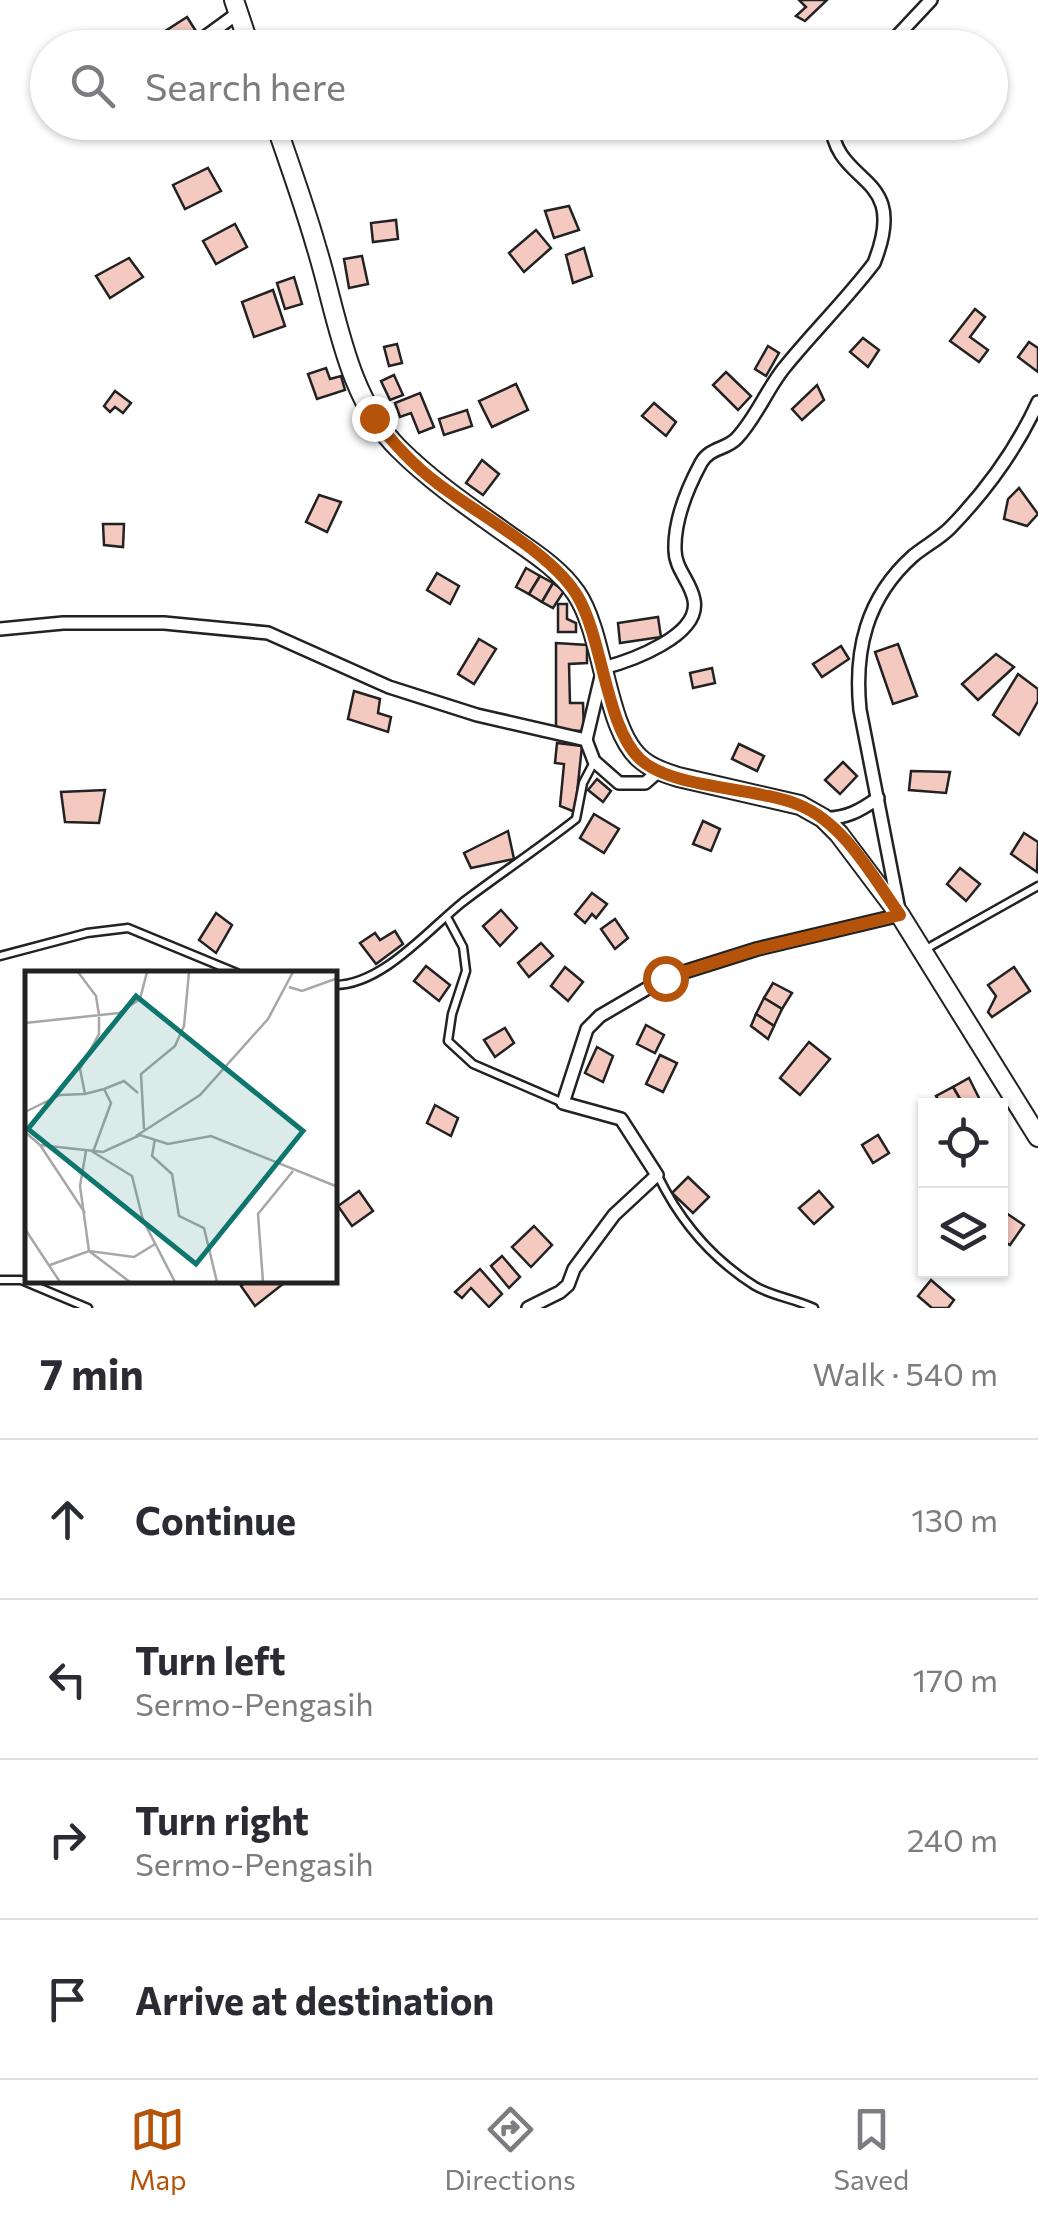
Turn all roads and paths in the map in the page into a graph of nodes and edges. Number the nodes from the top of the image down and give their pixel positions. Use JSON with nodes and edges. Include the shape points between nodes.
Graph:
{"nodes":[{"id":1,"x":931,"y":0,"type":"edge"},
{"id":2,"x":236,"y":6,"type":"edge"},
{"id":3,"x":210,"y":30,"type":"edge"},
{"id":4,"x":244,"y":30,"type":"edge"},
{"id":5,"x":903,"y":30,"type":"edge"},
{"id":6,"x":281,"y":140,"type":"edge"},
{"id":7,"x":834,"y":140,"type":"edge"},
{"id":8,"x":1038,"y":402,"type":"edge"},
{"id":9,"x":0,"y":629,"type":"edge"},
{"id":10,"x":603,"y":668,"type":"junction"},
{"id":11,"x":586,"y":740,"type":"junction"},
{"id":12,"x":594,"y":761,"type":"junction"},
{"id":13,"x":659,"y":771,"type":"junction"},
{"id":14,"x":878,"y":798,"type":"junction"},
{"id":15,"x":822,"y":818,"type":"junction"},
{"id":16,"x":1038,"y":886,"type":"edge"},
{"id":17,"x":900,"y":915,"type":"junction"},
{"id":18,"x":448,"y":917,"type":"junction"},
{"id":19,"x":922,"y":951,"type":"junction"},
{"id":20,"x":0,"y":956,"type":"edge"},
{"id":21,"x":232,"y":971,"type":"edge"},
{"id":22,"x":338,"y":984,"type":"edge"},
{"id":23,"x":562,"y":1102,"type":"junction"},
{"id":24,"x":1038,"y":1137,"type":"edge"},
{"id":25,"x":658,"y":1175,"type":"junction"},
{"id":26,"x":0,"y":1280,"type":"edge"},
{"id":27,"x":25,"y":1282,"type":"edge"},
{"id":28,"x":28,"y":1283,"type":"edge"},
{"id":29,"x":88,"y":1308,"type":"edge"},
{"id":30,"x":528,"y":1308,"type":"edge"},
{"id":31,"x":814,"y":1308,"type":"edge"}],
"edges":[{"from":1,"to":5,"type":"street"},
{"from":2,"to":3,"type":"street"},
{"from":2,"to":4,"type":"main road"},
{"from":6,"to":10,"type":"main road","via":[[351,369],[374,418],[434,482],[576,592]]},
{"from":7,"to":10,"type":"street","via":[[884,203],[874,263],[784,369],[736,440],[704,458],[688,489],[674,555],[694,600],[691,620],[674,637]]},
{"from":8,"to":14,"type":"street","via":[[990,482],[950,528],[913,556],[872,612],[857,678]]},
{"from":9,"to":11,"type":"street","via":[[147,623],[268,632],[389,687],[477,716]]},
{"from":10,"to":11,"type":"street"},
{"from":10,"to":13,"type":"main road","via":[[630,746]]},
{"from":11,"to":12,"type":"street"},
{"from":12,"to":13,"type":"street","via":[[618,783],[632,786]]},
{"from":12,"to":18,"type":"lane","via":[[576,818]]},
{"from":13,"to":15,"type":"main road","via":[[777,798]]},
{"from":14,"to":15,"type":"street","via":[[853,814]]},
{"from":14,"to":17,"type":"street"},
{"from":15,"to":17,"type":"main road"},
{"from":16,"to":19,"type":"lane"},
{"from":17,"to":19,"type":"main road"},
{"from":17,"to":23,"type":"street","via":[[665,978],[587,1029]]},
{"from":18,"to":22,"type":"lane","via":[[410,950],[352,984]]},
{"from":18,"to":23,"type":"lane","via":[[466,972],[448,1042],[472,1064]]},
{"from":19,"to":24,"type":"main road"},
{"from":20,"to":21,"type":"lane","via":[[128,928]]},
{"from":23,"to":25,"type":"street","via":[[621,1119]]},
{"from":25,"to":30,"type":"street","via":[[614,1215],[568,1285]]},
{"from":25,"to":31,"type":"lane","via":[[676,1213],[703,1244],[757,1287]]},
{"from":26,"to":27,"type":"lane"},
{"from":28,"to":29,"type":"lane"}]}
